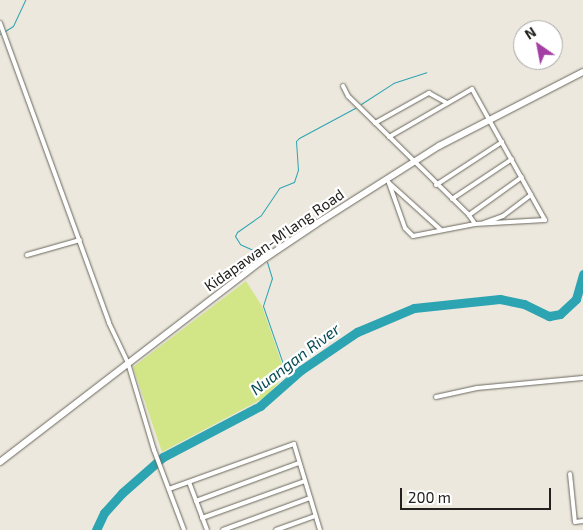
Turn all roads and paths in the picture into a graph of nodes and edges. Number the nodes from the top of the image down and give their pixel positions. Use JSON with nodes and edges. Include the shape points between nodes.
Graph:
{"nodes":[{"id":1,"x":0,"y":23,"type":"edge"},
{"id":2,"x":583,"y":72,"type":"edge"},
{"id":3,"x":343,"y":86,"type":"dead end"},
{"id":4,"x":447,"y":103,"type":"junction"},
{"id":5,"x":490,"y":120,"type":"junction"},
{"id":6,"x":375,"y":123,"type":"junction"},
{"id":7,"x":389,"y":137,"type":"junction"},
{"id":8,"x":502,"y":142,"type":"junction"},
{"id":9,"x":512,"y":159,"type":"junction"},
{"id":10,"x":413,"y":162,"type":"junction"},
{"id":11,"x":522,"y":177,"type":"junction"},
{"id":12,"x":387,"y":181,"type":"junction"},
{"id":13,"x":436,"y":185,"type":"junction"},
{"id":14,"x":531,"y":195,"type":"junction"},
{"id":15,"x":452,"y":199,"type":"junction"},
{"id":16,"x":469,"y":215,"type":"junction"},
{"id":17,"x":477,"y":224,"type":"junction"},
{"id":18,"x":440,"y":229,"type":"junction"},
{"id":19,"x":80,"y":240,"type":"junction"},
{"id":20,"x":27,"y":255,"type":"dead end"},
{"id":21,"x":128,"y":363,"type":"junction"},
{"id":22,"x":583,"y":378,"type":"edge"},
{"id":23,"x":436,"y":397,"type":"dead end"},
{"id":24,"x":0,"y":462,"type":"edge"},
{"id":25,"x":300,"y":463,"type":"junction"},
{"id":26,"x":570,"y":474,"type":"dead end"},
{"id":27,"x":305,"y":481,"type":"junction"},
{"id":28,"x":189,"y":482,"type":"junction"},
{"id":29,"x":169,"y":489,"type":"junction"},
{"id":30,"x":310,"y":498,"type":"junction"},
{"id":31,"x":196,"y":501,"type":"junction"},
{"id":32,"x":315,"y":516,"type":"junction"},
{"id":33,"x":202,"y":518,"type":"junction"},
{"id":34,"x":583,"y":521,"type":"edge"},
{"id":35,"x":184,"y":530,"type":"edge"},
{"id":36,"x":207,"y":530,"type":"edge"},
{"id":37,"x":223,"y":530,"type":"edge"},
{"id":38,"x":276,"y":530,"type":"edge"},
{"id":39,"x":320,"y":530,"type":"edge"}],
"edges":[{"from":1,"to":19,"type":"street"},
{"from":2,"to":5,"type":"main road","name":"Kidapawan-M'lang Road"},
{"from":3,"to":6,"type":"street","via":[[348,96]]},
{"from":4,"to":5,"type":"street","via":[[472,89]]},
{"from":4,"to":6,"type":"street","via":[[429,94]]},
{"from":4,"to":7,"type":"street"},
{"from":5,"to":8,"type":"street"},
{"from":5,"to":10,"type":"main road","name":"Kidapawan-M'lang Road"},
{"from":6,"to":7,"type":"street"},
{"from":7,"to":10,"type":"street"},
{"from":8,"to":9,"type":"street"},
{"from":8,"to":13,"type":"street"},
{"from":9,"to":11,"type":"street"},
{"from":9,"to":15,"type":"street"},
{"from":10,"to":12,"type":"main road","name":"Kidapawan-M'lang Road"},
{"from":10,"to":13,"type":"street"},
{"from":11,"to":14,"type":"street"},
{"from":11,"to":16,"type":"street"},
{"from":12,"to":18,"type":"street"},
{"from":12,"to":18,"type":"street","via":[[408,234],[413,236]]},
{"from":12,"to":21,"type":"main road","name":"Kidapawan-M'lang Road","via":[[261,261]]},
{"from":13,"to":15,"type":"street"},
{"from":14,"to":17,"type":"street","via":[[503,216]]},
{"from":14,"to":17,"type":"street","via":[[545,220]]},
{"from":15,"to":16,"type":"street"},
{"from":16,"to":17,"type":"street"},
{"from":17,"to":18,"type":"street"},
{"from":19,"to":20,"type":"street"},
{"from":19,"to":21,"type":"street","via":[[109,323]]},
{"from":21,"to":24,"type":"main road","name":"Kidapawan-M'lang Road"},
{"from":21,"to":29,"type":"street"},
{"from":22,"to":23,"type":"street","via":[[477,388]]},
{"from":25,"to":27,"type":"street"},
{"from":25,"to":28,"type":"street","via":[[294,444]]},
{"from":25,"to":31,"type":"street"},
{"from":26,"to":34,"type":"street","via":[[575,522]]},
{"from":27,"to":30,"type":"street"},
{"from":27,"to":33,"type":"street"},
{"from":28,"to":29,"type":"street"},
{"from":28,"to":31,"type":"street"},
{"from":29,"to":35,"type":"street"},
{"from":30,"to":32,"type":"street"},
{"from":30,"to":37,"type":"street"},
{"from":31,"to":33,"type":"street"},
{"from":32,"to":38,"type":"street"},
{"from":32,"to":39,"type":"street"},
{"from":33,"to":36,"type":"street"}]}
